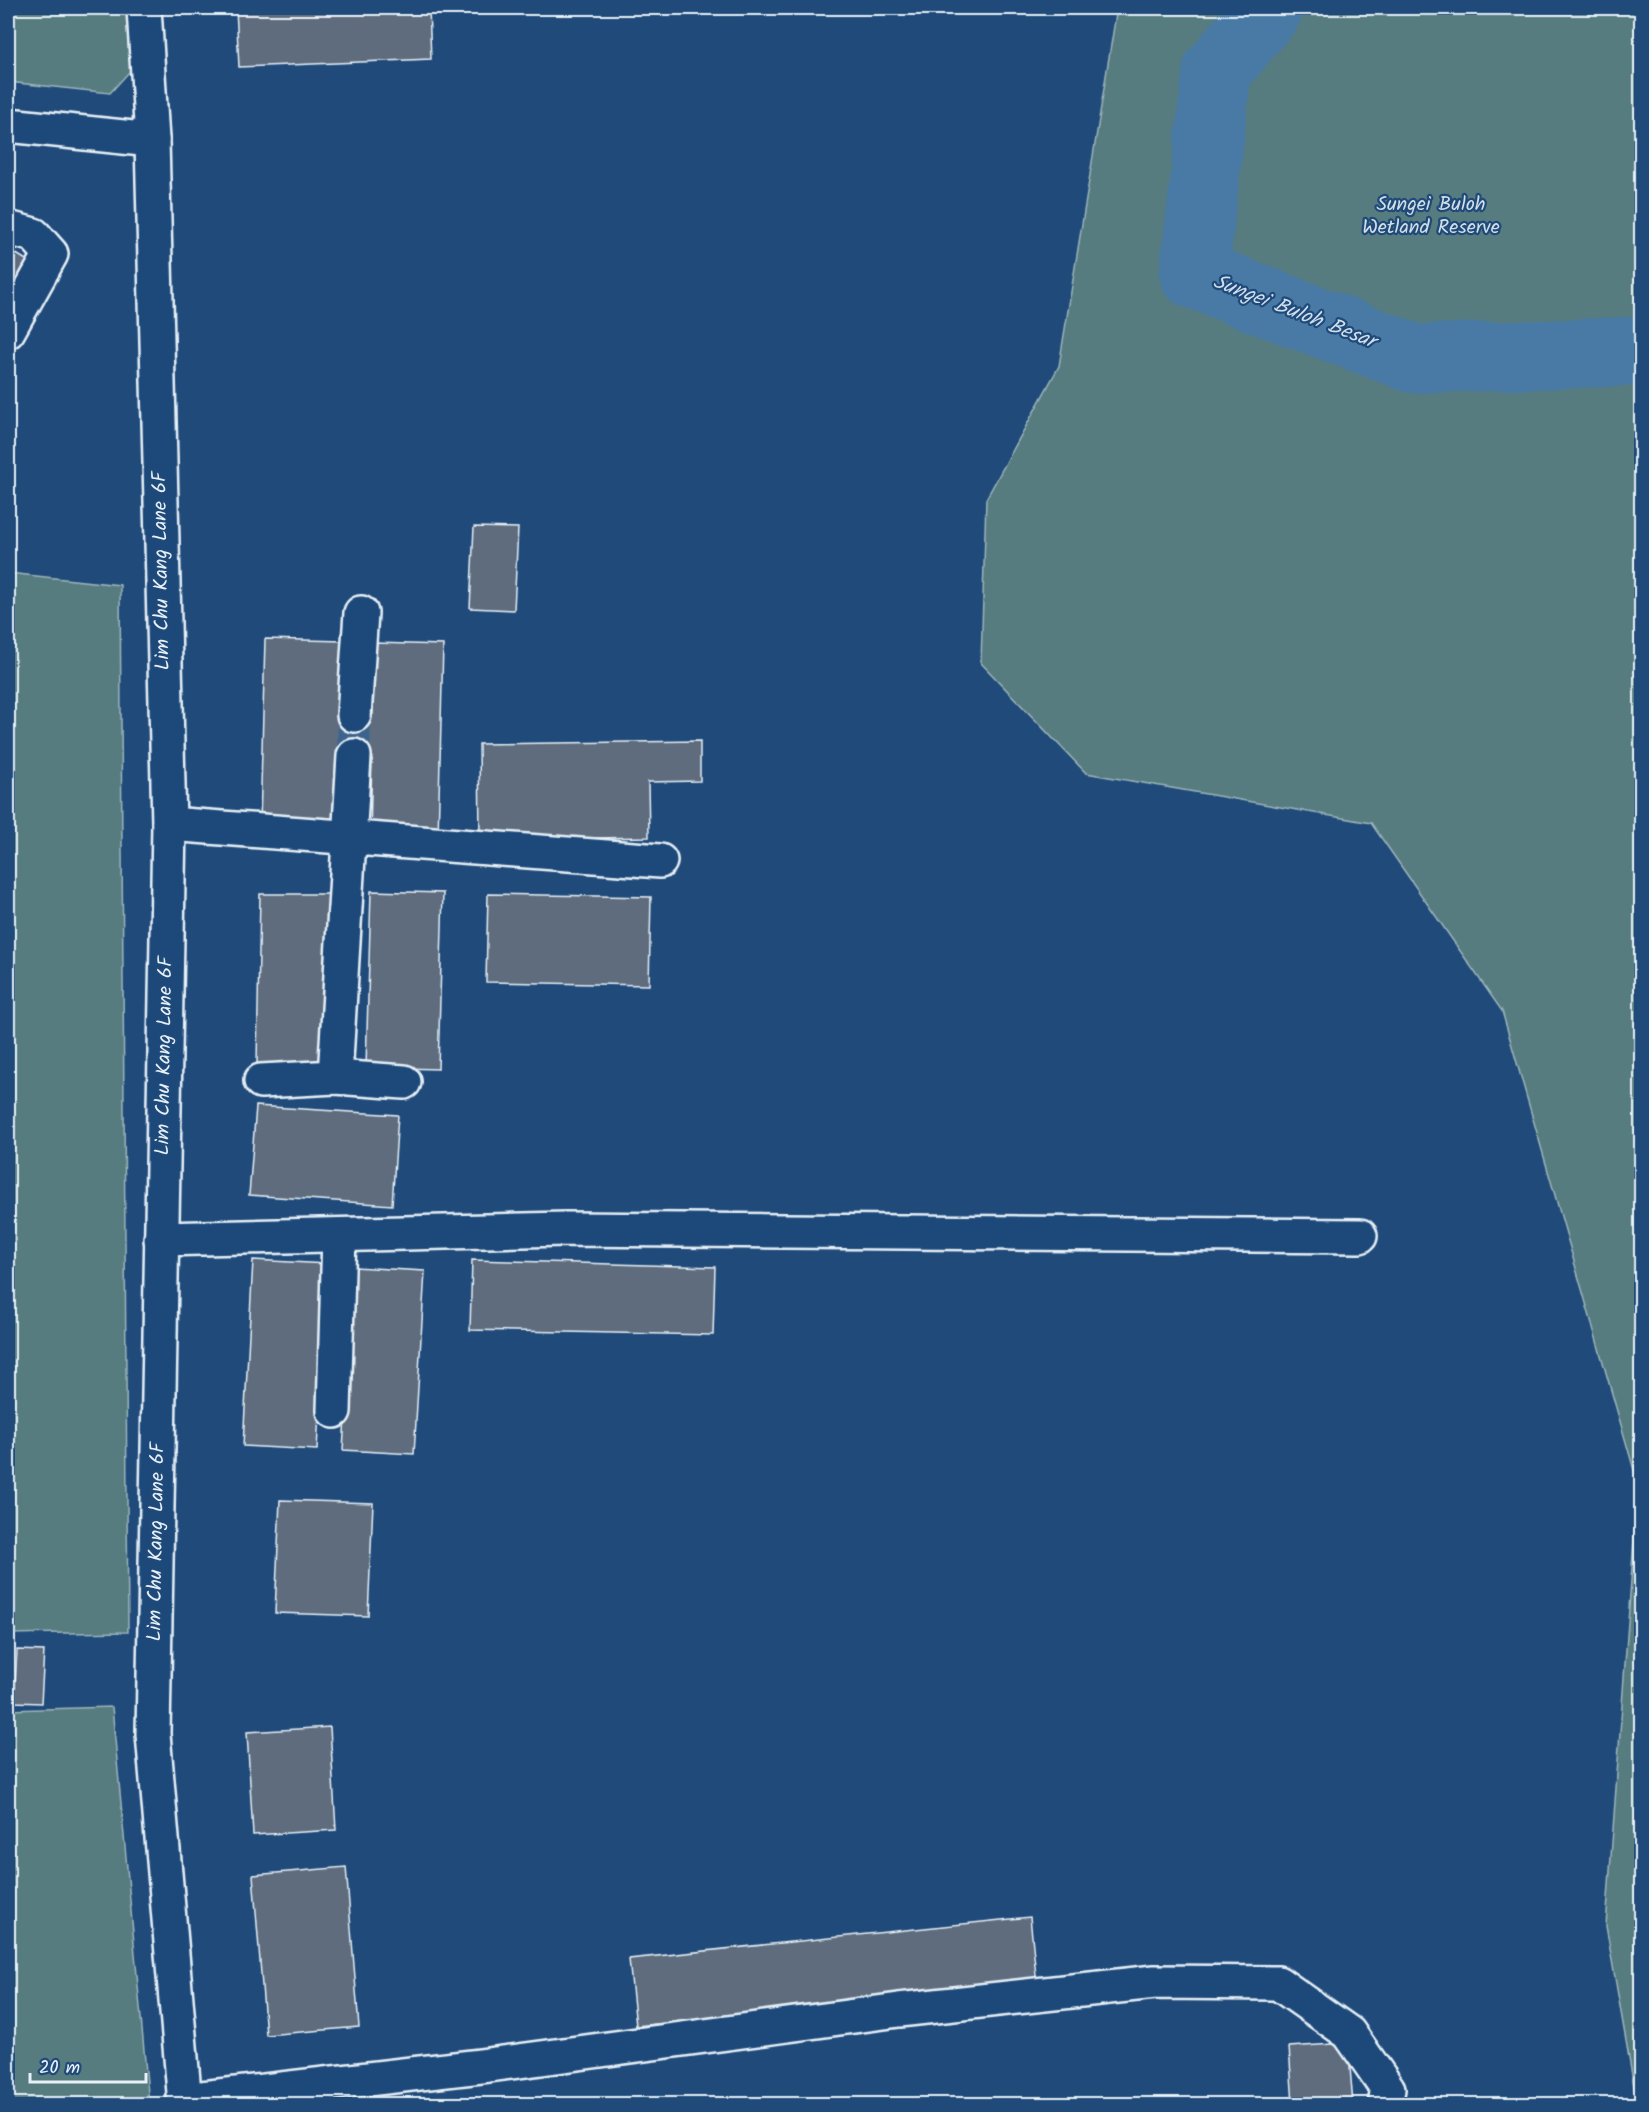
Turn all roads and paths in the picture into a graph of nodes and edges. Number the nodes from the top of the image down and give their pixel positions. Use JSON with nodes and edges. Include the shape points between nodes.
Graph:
{"nodes":[{"id":1,"x":144,"y":8,"type":"edge"},
{"id":2,"x":8,"y":125,"type":"edge"},
{"id":3,"x":152,"y":140,"type":"junction"},
{"id":4,"x":8,"y":228,"type":"edge"},
{"id":5,"x":8,"y":331,"type":"edge"},
{"id":6,"x":361,"y":613,"type":"dead end"},
{"id":7,"x":354,"y":715,"type":"tunnel mouth"},
{"id":8,"x":354,"y":756,"type":"tunnel mouth"},
{"id":9,"x":169,"y":824,"type":"junction"},
{"id":10,"x":348,"y":838,"type":"junction"},
{"id":11,"x":660,"y":861,"type":"dead end"},
{"id":12,"x":335,"y":1077,"type":"junction"},
{"id":13,"x":261,"y":1081,"type":"dead end"},
{"id":14,"x":404,"y":1082,"type":"dead end"},
{"id":15,"x":339,"y":1234,"type":"junction"},
{"id":16,"x":1360,"y":1236,"type":"dead end"},
{"id":17,"x":161,"y":1239,"type":"junction"},
{"id":18,"x":334,"y":1411,"type":"dead end"},
{"id":19,"x":369,"y":2092,"type":"edge"},
{"id":20,"x":184,"y":2102,"type":"edge"},
{"id":21,"x":1384,"y":2104,"type":"edge"}],
"edges":[{"from":1,"to":3,"type":"street","name":"Lim Chu Kang Lane 6F"},
{"from":2,"to":3,"type":"street"},
{"from":3,"to":9,"type":"street","name":"Lim Chu Kang Lane 6F"},
{"from":4,"to":5,"type":"street","via":[[34,235],[51,254]]},
{"from":6,"to":7,"type":"street"},
{"from":8,"to":10,"type":"street"},
{"from":9,"to":10,"type":"street"},
{"from":9,"to":17,"type":"street","name":"Lim Chu Kang Lane 6F"},
{"from":10,"to":11,"type":"street"},
{"from":10,"to":12,"type":"street"},
{"from":12,"to":13,"type":"street"},
{"from":12,"to":14,"type":"street"},
{"from":15,"to":16,"type":"street","via":[[566,1229]]},
{"from":15,"to":17,"type":"street"},
{"from":15,"to":18,"type":"street"},
{"from":17,"to":20,"type":"street","name":"Lim Chu Kang Lane 6F","via":[[153,1734]]},
{"from":19,"to":20,"type":"street"},
{"from":19,"to":21,"type":"street","via":[[492,2065],[899,2010],[1143,1983],[1278,1983],[1349,2033],[1388,2089]]}]}
